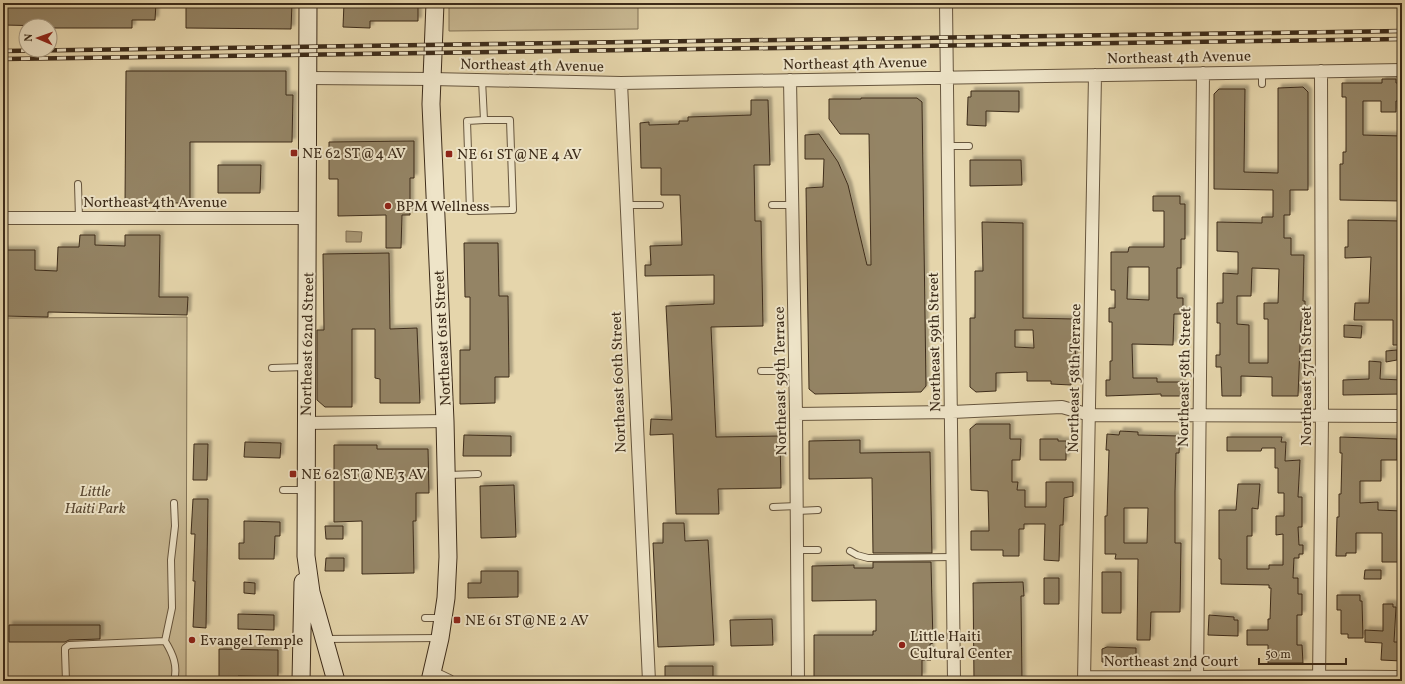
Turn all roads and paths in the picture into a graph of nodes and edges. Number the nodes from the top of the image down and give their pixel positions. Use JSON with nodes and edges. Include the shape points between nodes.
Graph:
{"nodes":[{"id":1,"x":308,"y":3,"type":"edge"},
{"id":2,"x":435,"y":3,"type":"edge"},
{"id":3,"x":946,"y":3,"type":"edge"},
{"id":4,"x":1402,"y":70,"type":"edge"},
{"id":5,"x":1321,"y":71,"type":"junction"},
{"id":6,"x":1203,"y":72,"type":"junction"},
{"id":7,"x":1262,"y":72,"type":"junction"},
{"id":8,"x":1095,"y":75,"type":"junction"},
{"id":9,"x":309,"y":78,"type":"junction"},
{"id":10,"x":432,"y":78,"type":"junction"},
{"id":11,"x":947,"y":78,"type":"junction"},
{"id":12,"x":482,"y":80,"type":"junction"},
{"id":13,"x":790,"y":80,"type":"junction"},
{"id":14,"x":621,"y":82,"type":"junction"},
{"id":15,"x":1262,"y":84,"type":"dead end"},
{"id":16,"x":484,"y":120,"type":"junction"},
{"id":17,"x":948,"y":146,"type":"junction"},
{"id":18,"x":969,"y":146,"type":"dead end"},
{"id":19,"x":78,"y":184,"type":"dead end"},
{"id":20,"x":626,"y":205,"type":"junction"},
{"id":21,"x":660,"y":205,"type":"dead end"},
{"id":22,"x":772,"y":205,"type":"dead end"},
{"id":23,"x":792,"y":205,"type":"junction"},
{"id":24,"x":3,"y":218,"type":"edge"},
{"id":25,"x":79,"y":218,"type":"junction"},
{"id":26,"x":308,"y":218,"type":"junction"},
{"id":27,"x":306,"y":367,"type":"junction"},
{"id":28,"x":272,"y":368,"type":"dead end"},
{"id":29,"x":796,"y":371,"type":"junction"},
{"id":30,"x":761,"y":372,"type":"dead end"},
{"id":31,"x":952,"y":412,"type":"junction"},
{"id":32,"x":796,"y":414,"type":"junction"},
{"id":33,"x":1090,"y":415,"type":"junction"},
{"id":34,"x":1199,"y":416,"type":"junction"},
{"id":35,"x":1402,"y":416,"type":"edge"},
{"id":36,"x":1322,"y":417,"type":"junction"},
{"id":37,"x":446,"y":421,"type":"junction"},
{"id":38,"x":306,"y":424,"type":"junction"},
{"id":39,"x":478,"y":474,"type":"dead end"},
{"id":40,"x":446,"y":475,"type":"junction"},
{"id":41,"x":283,"y":490,"type":"dead end"},
{"id":42,"x":306,"y":490,"type":"junction"},
{"id":43,"x":174,"y":503,"type":"dead end"},
{"id":44,"x":773,"y":507,"type":"dead end"},
{"id":45,"x":797,"y":509,"type":"junction"},
{"id":46,"x":818,"y":510,"type":"dead end"},
{"id":47,"x":798,"y":550,"type":"junction"},
{"id":48,"x":818,"y":550,"type":"dead end"},
{"id":49,"x":850,"y":551,"type":"dead end"},
{"id":50,"x":306,"y":556,"type":"junction"},
{"id":51,"x":953,"y":557,"type":"junction"},
{"id":52,"x":425,"y":618,"type":"dead end"},
{"id":53,"x":443,"y":618,"type":"junction"},
{"id":54,"x":440,"y":638,"type":"junction"},
{"id":55,"x":323,"y":639,"type":"junction"},
{"id":56,"x":165,"y":641,"type":"junction"},
{"id":57,"x":431,"y":677,"type":"edge"},
{"id":58,"x":1402,"y":677,"type":"edge"},
{"id":59,"x":1319,"y":678,"type":"edge"},
{"id":60,"x":1084,"y":679,"type":"edge"},
{"id":61,"x":1197,"y":679,"type":"edge"},
{"id":62,"x":66,"y":681,"type":"edge"},
{"id":63,"x":174,"y":681,"type":"edge"},
{"id":64,"x":301,"y":681,"type":"edge"},
{"id":65,"x":336,"y":681,"type":"edge"},
{"id":66,"x":449,"y":681,"type":"edge"},
{"id":67,"x":648,"y":681,"type":"edge"},
{"id":68,"x":798,"y":681,"type":"edge"},
{"id":69,"x":954,"y":681,"type":"edge"}],
"edges":[{"from":1,"to":9,"type":"main road","name":"Northeast 62nd Street"},
{"from":2,"to":10,"type":"main road","name":"Northeast 61st Street"},
{"from":3,"to":11,"type":"street","name":"Northeast 59th Street"},
{"from":4,"to":5,"type":"street","name":"Northeast 4th Avenue"},
{"from":5,"to":7,"type":"street","name":"Northeast 4th Avenue"},
{"from":5,"to":36,"type":"street","name":"Northeast 57th Street"},
{"from":6,"to":7,"type":"street","name":"Northeast 4th Avenue"},
{"from":6,"to":8,"type":"street","name":"Northeast 4th Avenue"},
{"from":6,"to":34,"type":"street","name":"Northeast 58th Street"},
{"from":7,"to":15,"type":"lane"},
{"from":8,"to":11,"type":"street","name":"Northeast 4th Avenue"},
{"from":8,"to":33,"type":"street","name":"Northeast 58th Terrace"},
{"from":9,"to":10,"type":"street","name":"Northeast 4th Avenue"},
{"from":9,"to":26,"type":"main road","name":"Northeast 62nd Street"},
{"from":10,"to":12,"type":"street","name":"Northeast 4th Avenue"},
{"from":10,"to":37,"type":"main road","name":"Northeast 61st Street","via":[[431,104]]},
{"from":11,"to":13,"type":"street","name":"Northeast 4th Avenue"},
{"from":11,"to":17,"type":"street","name":"Northeast 59th Street"},
{"from":12,"to":14,"type":"street","name":"Northeast 4th Avenue"},
{"from":12,"to":16,"type":"lane"},
{"from":13,"to":14,"type":"street","name":"Northeast 4th Avenue"},
{"from":13,"to":23,"type":"street","name":"Northeast 59th Terrace"},
{"from":14,"to":20,"type":"street","name":"Northeast 60th Street"},
{"from":16,"to":16,"type":"lane","via":[[467,121],[470,211],[513,210],[510,120]]},
{"from":17,"to":18,"type":"lane"},
{"from":17,"to":31,"type":"street","name":"Northeast 59th Street"},
{"from":19,"to":25,"type":"lane"},
{"from":20,"to":21,"type":"lane"},
{"from":20,"to":67,"type":"street","name":"Northeast 60th Street"},
{"from":22,"to":23,"type":"lane"},
{"from":23,"to":29,"type":"street","name":"Northeast 59th Terrace"},
{"from":24,"to":25,"type":"street","name":"Northeast 4th Avenue"},
{"from":25,"to":26,"type":"street","name":"Northeast 4th Avenue"},
{"from":26,"to":27,"type":"main road","name":"Northeast 62nd Street"},
{"from":27,"to":28,"type":"lane"},
{"from":27,"to":38,"type":"main road","name":"Northeast 62nd Street"},
{"from":29,"to":30,"type":"lane"},
{"from":29,"to":32,"type":"street","name":"Northeast 59th Terrace"},
{"from":31,"to":32,"type":"street"},
{"from":31,"to":33,"type":"street","via":[[1062,407]]},
{"from":31,"to":51,"type":"street","name":"Northeast 59th Street"},
{"from":32,"to":45,"type":"street","name":"Northeast 59th Terrace"},
{"from":33,"to":34,"type":"street"},
{"from":33,"to":60,"type":"street","name":"Northeast 58th Terrace"},
{"from":34,"to":36,"type":"street"},
{"from":34,"to":61,"type":"street","name":"Northeast 58th Street"},
{"from":35,"to":36,"type":"street"},
{"from":36,"to":59,"type":"street","name":"Northeast 57th Street"},
{"from":37,"to":38,"type":"street"},
{"from":37,"to":40,"type":"main road","name":"Northeast 61st Street"},
{"from":38,"to":42,"type":"main road","name":"Northeast 62nd Street"},
{"from":39,"to":40,"type":"lane"},
{"from":40,"to":53,"type":"main road","name":"Northeast 61st Street","via":[[443,504],[448,557]]},
{"from":41,"to":42,"type":"lane"},
{"from":42,"to":50,"type":"main road","name":"Northeast 62nd Street"},
{"from":43,"to":56,"type":"lane","via":[[172,608]]},
{"from":44,"to":45,"type":"lane"},
{"from":45,"to":46,"type":"lane"},
{"from":45,"to":47,"type":"street","name":"Northeast 59th Terrace"},
{"from":47,"to":48,"type":"lane"},
{"from":47,"to":68,"type":"street","name":"Northeast 59th Terrace"},
{"from":49,"to":51,"type":"lane","via":[[868,558]]},
{"from":50,"to":55,"type":"main road","name":"Northeast 62nd Street","via":[[311,592]]},
{"from":50,"to":64,"type":"main road","via":[[302,597]]},
{"from":51,"to":69,"type":"street","name":"Northeast 59th Street"},
{"from":52,"to":53,"type":"lane"},
{"from":53,"to":54,"type":"main road","name":"Northeast 61st Street"},
{"from":54,"to":55,"type":"lane"},
{"from":54,"to":57,"type":"main road","name":"Northeast 61st Street"},
{"from":55,"to":65,"type":"main road","name":"Northeast 62nd Street"},
{"from":56,"to":62,"type":"lane","via":[[70,645],[65,648]]},
{"from":56,"to":63,"type":"lane","via":[[176,664]]},
{"from":57,"to":66,"type":"street","name":"Northeast 61st Street"},
{"from":58,"to":59,"type":"street","name":"Northeast 2nd Court"},
{"from":59,"to":61,"type":"street","name":"Northeast 2nd Court"},
{"from":60,"to":61,"type":"street","name":"Northeast 2nd Court"}]}
